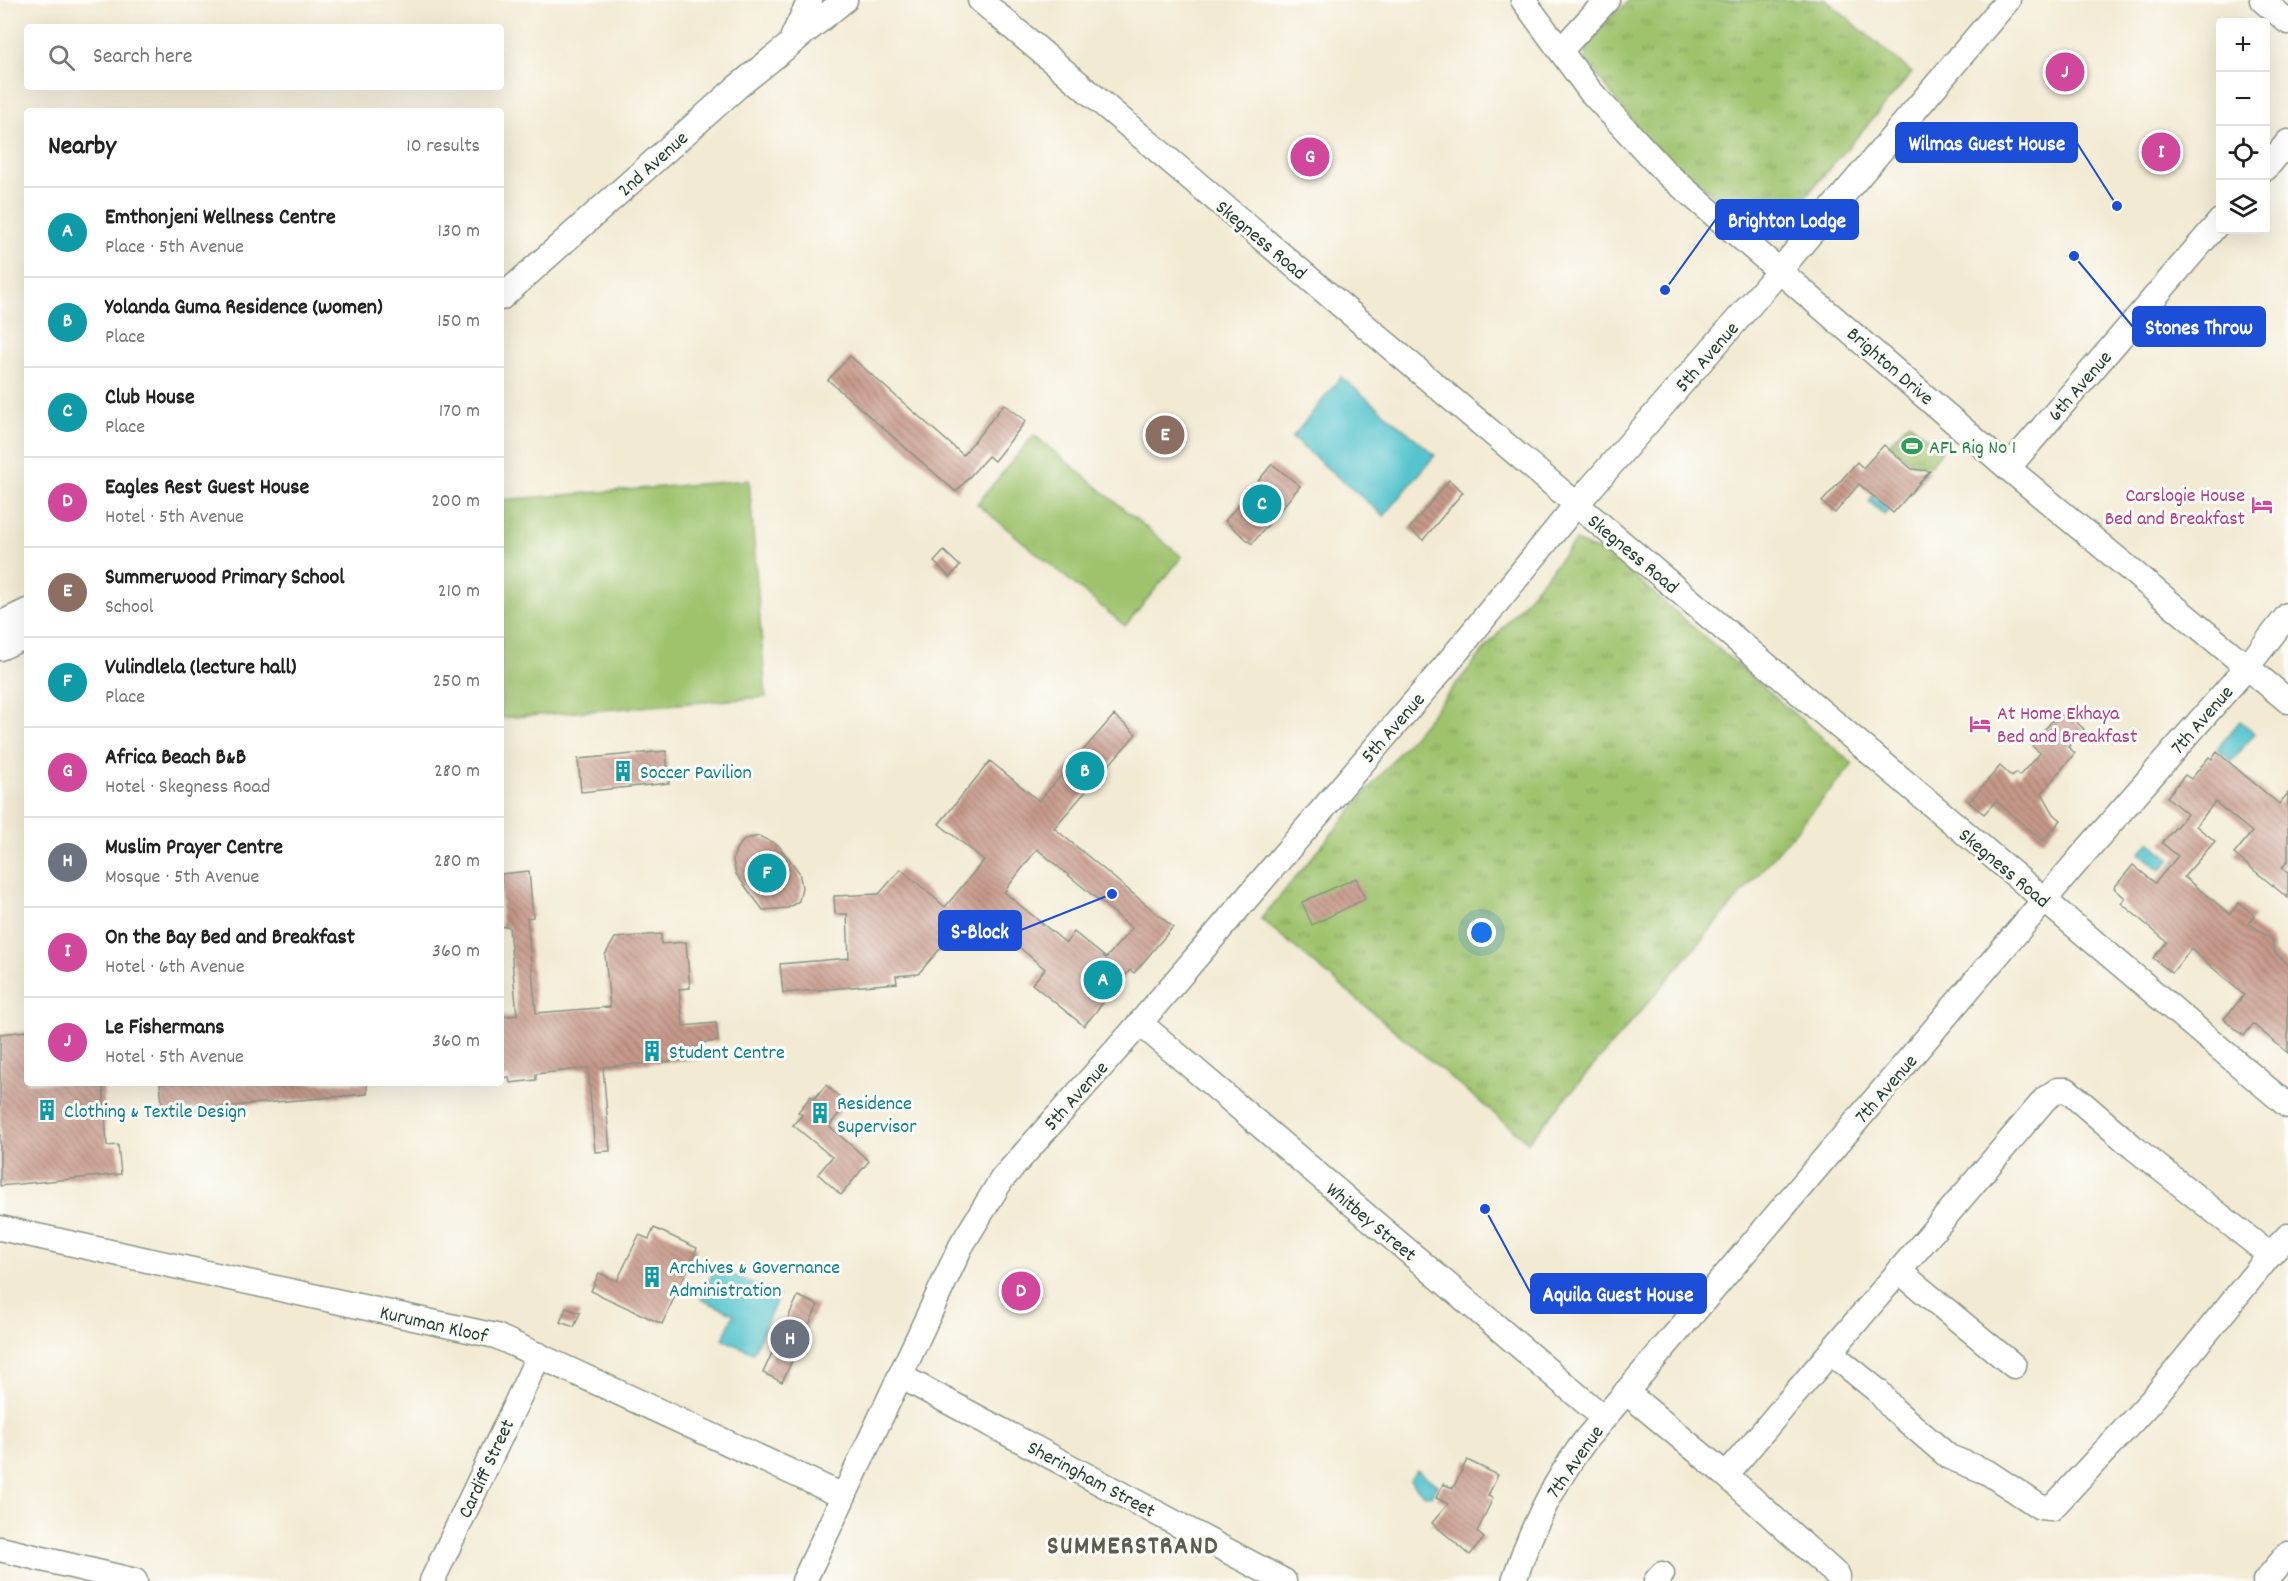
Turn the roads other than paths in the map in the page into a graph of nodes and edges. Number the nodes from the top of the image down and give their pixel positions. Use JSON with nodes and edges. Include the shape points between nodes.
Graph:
{"nodes":[{"id":1,"x":810,"y":0,"type":"edge"},
{"id":2,"x":827,"y":0,"type":"edge"},
{"id":3,"x":844,"y":0,"type":"edge"},
{"id":4,"x":980,"y":0,"type":"edge"},
{"id":5,"x":1523,"y":0,"type":"edge"},
{"id":6,"x":1607,"y":0,"type":"edge"},
{"id":7,"x":2008,"y":0,"type":"edge"},
{"id":8,"x":2262,"y":0,"type":"edge"},
{"id":9,"x":2288,"y":22,"type":"edge"},
{"id":10,"x":797,"y":37,"type":"junction"},
{"id":11,"x":1561,"y":50,"type":"junction"},
{"id":12,"x":2288,"y":142,"type":"edge"},
{"id":13,"x":2270,"y":162,"type":"edge"},
{"id":14,"x":2216,"y":226,"type":"edge"},
{"id":15,"x":1780,"y":270,"type":"junction"},
{"id":16,"x":504,"y":295,"type":"edge"},
{"id":17,"x":2008,"y":468,"type":"junction"},
{"id":18,"x":1576,"y":505,"type":"junction"},
{"id":19,"x":24,"y":611,"type":"edge"},
{"id":20,"x":24,"y":612,"type":"edge"},
{"id":21,"x":2288,"y":615,"type":"edge"},
{"id":22,"x":0,"y":617,"type":"edge"},
{"id":23,"x":0,"y":624,"type":"edge"},
{"id":24,"x":24,"y":637,"type":"edge"},
{"id":25,"x":0,"y":648,"type":"edge"},
{"id":26,"x":2247,"y":667,"type":"junction"},
{"id":27,"x":2288,"y":701,"type":"edge"},
{"id":28,"x":2045,"y":900,"type":"junction"},
{"id":29,"x":1140,"y":1023,"type":"junction"},
{"id":30,"x":2288,"y":1106,"type":"edge"},
{"id":31,"x":0,"y":1228,"type":"edge"},
{"id":32,"x":2288,"y":1236,"type":"edge"},
{"id":33,"x":2271,"y":1256,"type":"junction"},
{"id":34,"x":1900,"y":1272,"type":"junction"},
{"id":35,"x":1831,"y":1353,"type":"junction"},
{"id":36,"x":539,"y":1355,"type":"junction"},
{"id":37,"x":2014,"y":1366,"type":"dead end"},
{"id":38,"x":900,"y":1376,"type":"junction"},
{"id":39,"x":1626,"y":1392,"type":"junction"},
{"id":40,"x":1604,"y":1418,"type":"junction"},
{"id":41,"x":1726,"y":1475,"type":"junction"},
{"id":42,"x":843,"y":1496,"type":"junction"},
{"id":43,"x":0,"y":1549,"type":"edge"},
{"id":44,"x":2288,"y":1554,"type":"edge"},
{"id":45,"x":1838,"y":1576,"type":"dead end"},
{"id":46,"x":135,"y":1581,"type":"edge"},
{"id":47,"x":432,"y":1581,"type":"edge"},
{"id":48,"x":804,"y":1581,"type":"edge"},
{"id":49,"x":1284,"y":1581,"type":"edge"},
{"id":50,"x":1514,"y":1581,"type":"edge"},
{"id":51,"x":2265,"y":1581,"type":"edge"}],
"edges":[{"from":1,"to":10,"type":"street"},
{"from":2,"to":10,"type":"street","name":"2nd Avenue"},
{"from":3,"to":10,"type":"street","name":"2nd Avenue"},
{"from":4,"to":18,"type":"street","name":"Skegness Road"},
{"from":5,"to":11,"type":"street","name":"Brighton Drive"},
{"from":6,"to":11,"type":"street"},
{"from":7,"to":15,"type":"street","name":"5th Avenue"},
{"from":8,"to":9,"type":"street"},
{"from":10,"to":16,"type":"street","name":"2nd Avenue"},
{"from":11,"to":15,"type":"street","name":"Brighton Drive","via":[[1590,91],[1646,154]]},
{"from":12,"to":13,"type":"street"},
{"from":14,"to":17,"type":"street","name":"6th Avenue"},
{"from":15,"to":17,"type":"street","name":"Brighton Drive"},
{"from":15,"to":18,"type":"street","name":"5th Avenue"},
{"from":17,"to":26,"type":"street","name":"Brighton Drive"},
{"from":18,"to":28,"type":"street","name":"Skegness Road"},
{"from":18,"to":29,"type":"street","name":"5th Avenue","via":[[1438,674]]},
{"from":19,"to":22,"type":"street"},
{"from":20,"to":23,"type":"street"},
{"from":21,"to":26,"type":"street","name":"7th Avenue"},
{"from":24,"to":25,"type":"street"},
{"from":26,"to":27,"type":"street","name":"Brighton Drive"},
{"from":26,"to":28,"type":"street","name":"7th Avenue"},
{"from":28,"to":30,"type":"street","name":"Skegness Road"},
{"from":28,"to":39,"type":"street","name":"7th Avenue"},
{"from":29,"to":38,"type":"street","name":"5th Avenue","via":[[1057,1114],[988,1199],[961,1246]]},
{"from":29,"to":40,"type":"street","name":"Whitbey Street"},
{"from":31,"to":36,"type":"street","name":"Kuruman Kloof","via":[[496,1336]]},
{"from":32,"to":33,"type":"street"},
{"from":33,"to":34,"type":"street","via":[[2063,1089],[2046,1098]]},
{"from":33,"to":35,"type":"street","via":[[2151,1401],[2052,1508],[2040,1507],[1987,1472],[1949,1457]]},
{"from":34,"to":35,"type":"street"},
{"from":34,"to":37,"type":"street"},
{"from":35,"to":41,"type":"street"},
{"from":36,"to":42,"type":"street","name":"Kuruman Kloof"},
{"from":36,"to":47,"type":"street","name":"Cardiff Street"},
{"from":38,"to":42,"type":"street","name":"5th Avenue"},
{"from":38,"to":49,"type":"street","name":"Sheringham Street"},
{"from":39,"to":40,"type":"street","name":"7th Avenue"},
{"from":39,"to":41,"type":"street"},
{"from":40,"to":50,"type":"street","name":"7th Avenue","via":[[1547,1499]]},
{"from":41,"to":45,"type":"street"},
{"from":42,"to":48,"type":"street","name":"5th Avenue"},
{"from":43,"to":46,"type":"street"},
{"from":44,"to":51,"type":"street"}]}
